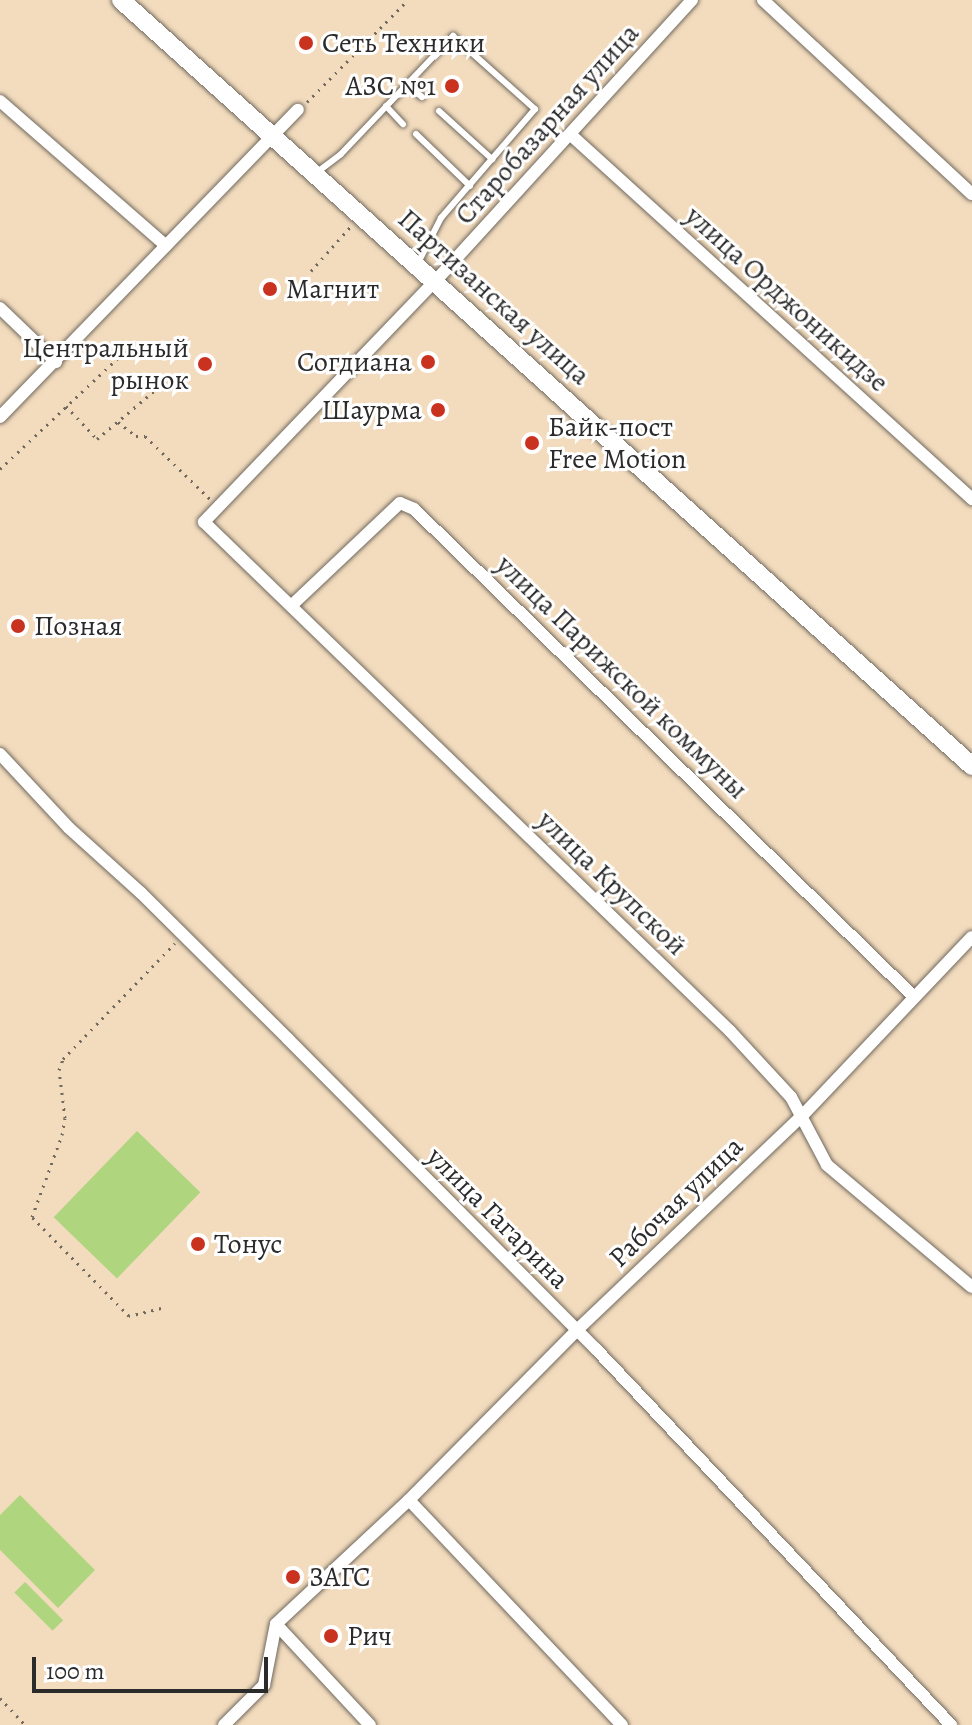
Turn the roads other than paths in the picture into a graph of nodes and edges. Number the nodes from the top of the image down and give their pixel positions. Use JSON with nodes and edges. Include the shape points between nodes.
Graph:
{"nodes":[{"id":1,"x":121,"y":0,"type":"edge"},
{"id":2,"x":692,"y":0,"type":"edge"},
{"id":3,"x":763,"y":0,"type":"edge"},
{"id":4,"x":407,"y":84,"type":"junction"},
{"id":5,"x":422,"y":97,"type":"dead end"},
{"id":6,"x":0,"y":101,"type":"edge"},
{"id":7,"x":386,"y":106,"type":"junction"},
{"id":8,"x":298,"y":110,"type":"road end"},
{"id":9,"x":439,"y":111,"type":"dead end"},
{"id":10,"x":403,"y":124,"type":"dead end"},
{"id":11,"x":416,"y":134,"type":"dead end"},
{"id":12,"x":273,"y":135,"type":"junction"},
{"id":13,"x":571,"y":135,"type":"junction"},
{"id":14,"x":492,"y":159,"type":"junction"},
{"id":15,"x":316,"y":174,"type":"junction"},
{"id":16,"x":470,"y":186,"type":"junction"},
{"id":17,"x":972,"y":194,"type":"edge"},
{"id":18,"x":166,"y":246,"type":"junction"},
{"id":19,"x":417,"y":265,"type":"junction"},
{"id":20,"x":435,"y":281,"type":"junction"},
{"id":21,"x":0,"y":308,"type":"edge"},
{"id":22,"x":56,"y":362,"type":"junction"},
{"id":23,"x":0,"y":417,"type":"edge"},
{"id":24,"x":972,"y":499,"type":"edge"},
{"id":25,"x":204,"y":522,"type":"joint"},
{"id":26,"x":291,"y":606,"type":"junction"},
{"id":27,"x":0,"y":754,"type":"edge"},
{"id":28,"x":972,"y":766,"type":"edge"},
{"id":29,"x":972,"y":937,"type":"edge"},
{"id":30,"x":913,"y":996,"type":"junction"},
{"id":31,"x":801,"y":1117,"type":"junction"},
{"id":32,"x":972,"y":1287,"type":"edge"},
{"id":33,"x":576,"y":1331,"type":"junction"},
{"id":34,"x":409,"y":1500,"type":"junction"},
{"id":35,"x":276,"y":1624,"type":"junction"},
{"id":36,"x":224,"y":1725,"type":"edge"},
{"id":37,"x":370,"y":1725,"type":"edge"},
{"id":38,"x":622,"y":1725,"type":"edge"},
{"id":39,"x":951,"y":1725,"type":"edge"}],
"edges":[{"from":1,"to":12,"type":"main road","name":"Партизанская улица"},
{"from":2,"to":13,"type":"street","name":"Старобазарная улица"},
{"from":3,"to":17,"type":"street"},
{"from":4,"to":5,"type":"lane"},
{"from":4,"to":7,"type":"lane"},
{"from":4,"to":14,"type":"lane","via":[[453,36],[535,109]]},
{"from":6,"to":18,"type":"street"},
{"from":7,"to":10,"type":"lane"},
{"from":7,"to":15,"type":"lane"},
{"from":8,"to":12,"type":"street"},
{"from":9,"to":14,"type":"lane"},
{"from":11,"to":16,"type":"lane"},
{"from":12,"to":15,"type":"main road","name":"Партизанская улица"},
{"from":12,"to":18,"type":"street"},
{"from":13,"to":20,"type":"street","name":"Старобазарная улица"},
{"from":13,"to":24,"type":"street","name":"улица Орджоникидзе"},
{"from":14,"to":16,"type":"lane"},
{"from":15,"to":19,"type":"main road","name":"Партизанская улица"},
{"from":16,"to":19,"type":"lane","via":[[441,218]]},
{"from":18,"to":22,"type":"street"},
{"from":19,"to":20,"type":"main road","name":"Партизанская улица"},
{"from":20,"to":25,"type":"street","name":"Старобазарная улица"},
{"from":20,"to":28,"type":"main road","name":"Партизанская улица"},
{"from":21,"to":22,"type":"street"},
{"from":22,"to":23,"type":"street"},
{"from":25,"to":26,"type":"street","name":"улица Крупской"},
{"from":26,"to":30,"type":"street","name":"улица Парижской коммуны","via":[[400,503],[414,509]]},
{"from":26,"to":31,"type":"street","name":"улица Крупской","via":[[730,1031],[780,1083]]},
{"from":27,"to":33,"type":"street","name":"улица Гагарина"},
{"from":29,"to":30,"type":"street","name":"Рабочая улица"},
{"from":30,"to":31,"type":"street","name":"Рабочая улица"},
{"from":31,"to":32,"type":"street","name":"улица Крупской","via":[[827,1165]]},
{"from":31,"to":33,"type":"street","name":"Рабочая улица"},
{"from":33,"to":34,"type":"street","name":"Рабочая улица"},
{"from":33,"to":39,"type":"street","name":"улица Гагарина"},
{"from":34,"to":35,"type":"street","name":"Рабочая улица"},
{"from":34,"to":38,"type":"street"},
{"from":35,"to":36,"type":"street","via":[[264,1685]]},
{"from":35,"to":37,"type":"street"}]}
